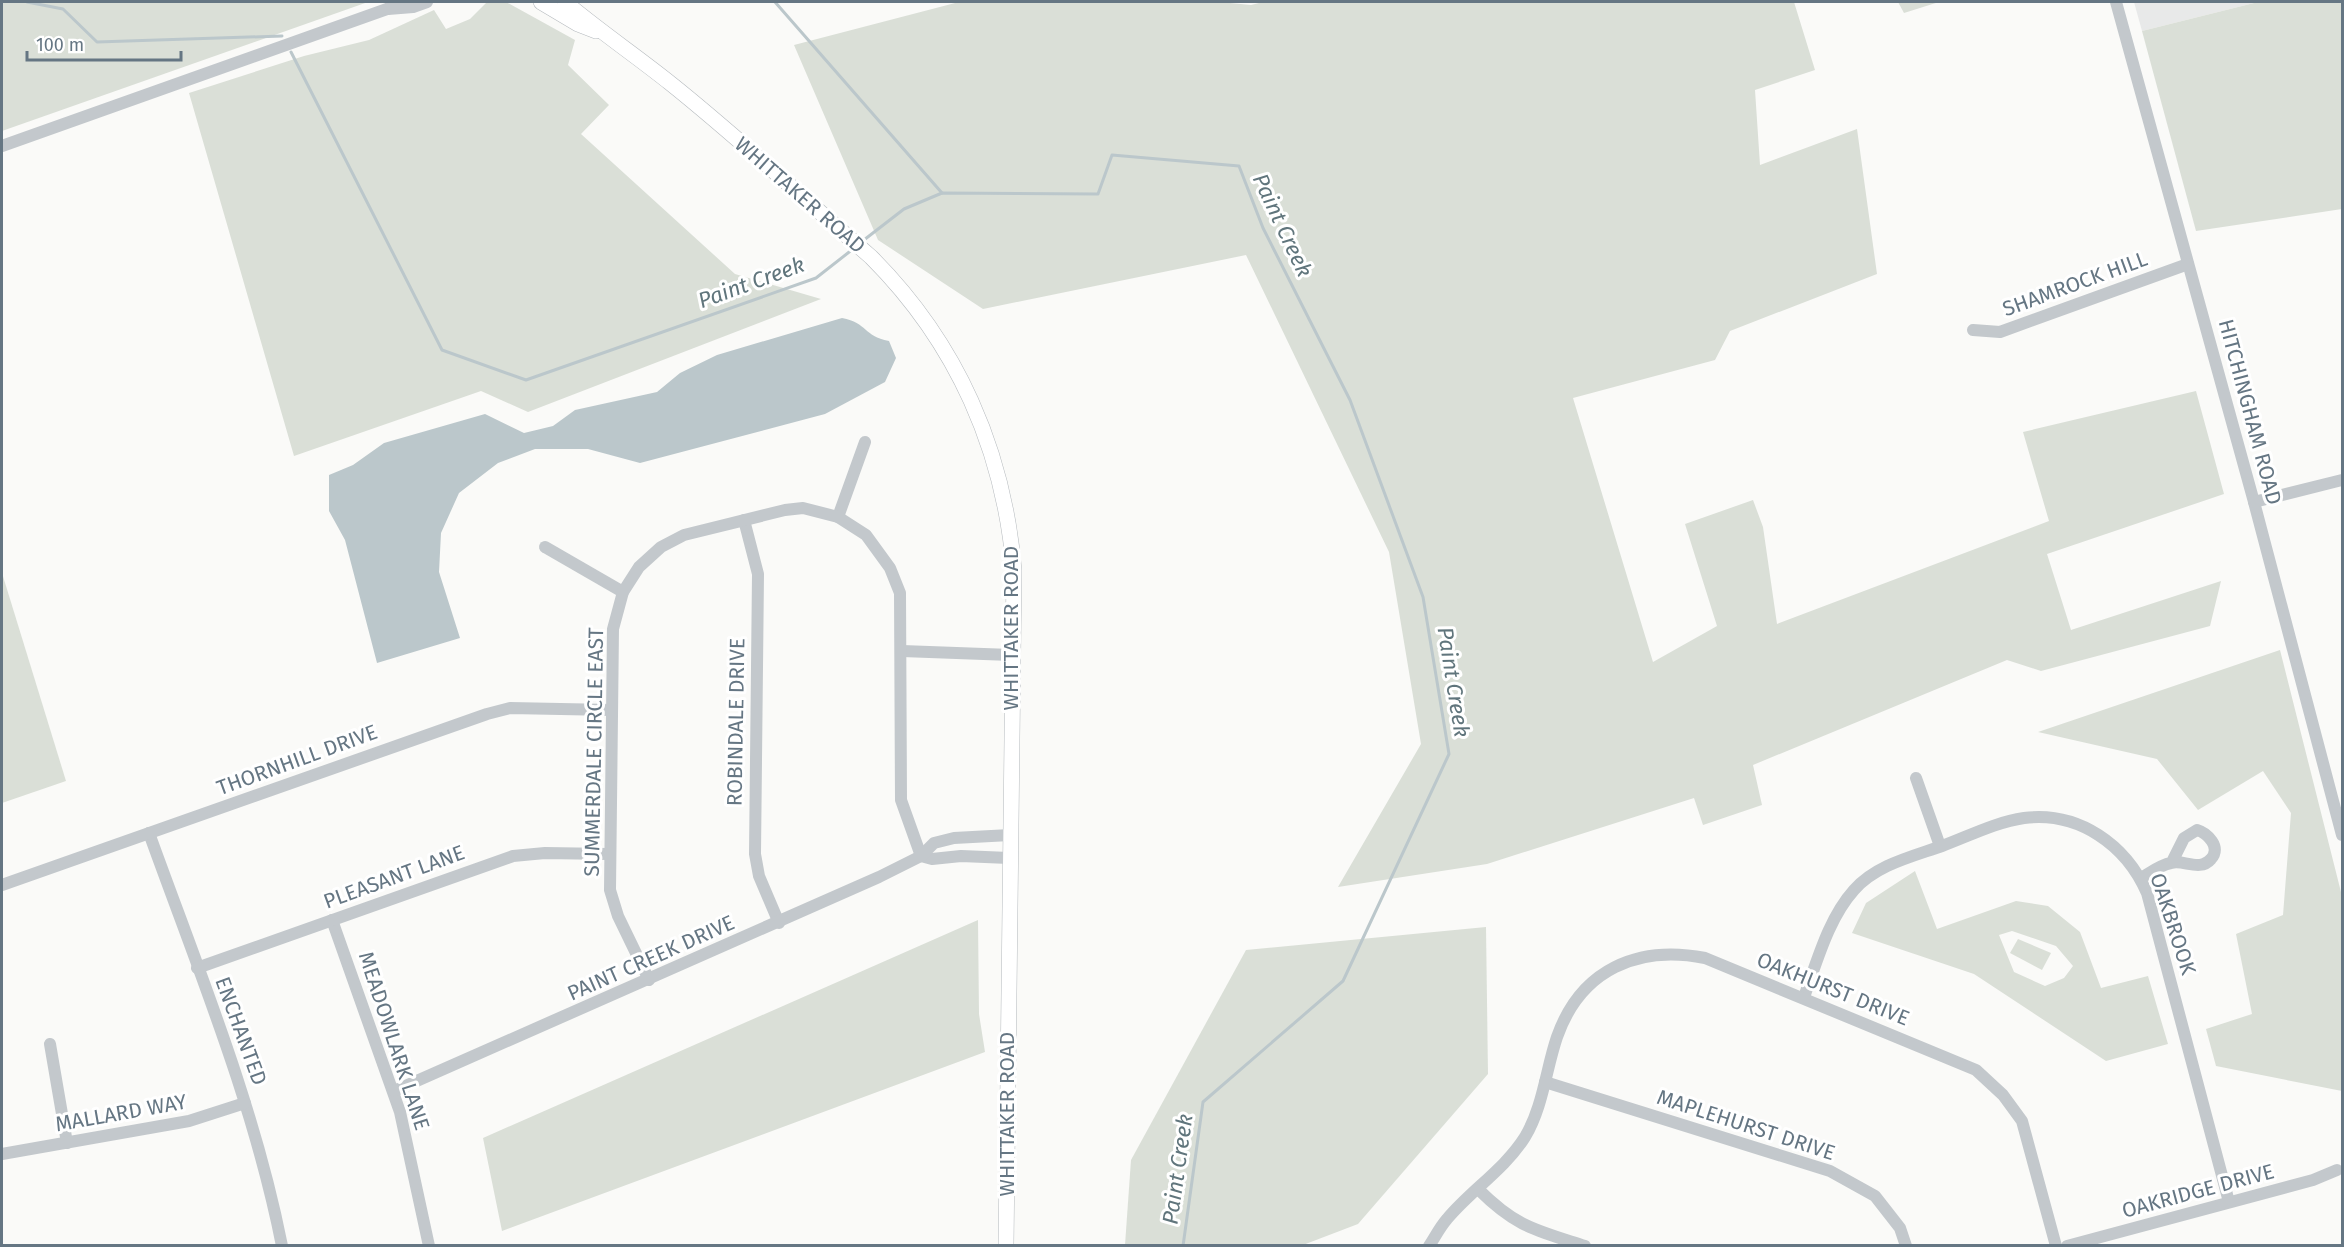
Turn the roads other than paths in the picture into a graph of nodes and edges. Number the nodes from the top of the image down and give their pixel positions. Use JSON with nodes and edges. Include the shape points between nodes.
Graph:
{"nodes":[{"id":1,"x":399,"y":2,"type":"edge"},
{"id":2,"x":427,"y":2,"type":"edge"},
{"id":3,"x":541,"y":2,"type":"edge"},
{"id":4,"x":565,"y":2,"type":"edge"},
{"id":5,"x":2116,"y":2,"type":"edge"},
{"id":6,"x":387,"y":9,"type":"junction"},
{"id":7,"x":601,"y":32,"type":"junction"},
{"id":8,"x":2,"y":146,"type":"edge"},
{"id":9,"x":2188,"y":264,"type":"junction"},
{"id":10,"x":1973,"y":330,"type":"dead end"},
{"id":11,"x":865,"y":442,"type":"dead end"},
{"id":12,"x":2343,"y":480,"type":"edge"},
{"id":13,"x":2254,"y":501,"type":"junction"},
{"id":14,"x":838,"y":517,"type":"junction"},
{"id":15,"x":744,"y":520,"type":"junction"},
{"id":16,"x":545,"y":547,"type":"dead end"},
{"id":17,"x":623,"y":592,"type":"junction"},
{"id":18,"x":902,"y":651,"type":"junction"},
{"id":19,"x":1011,"y":655,"type":"junction"},
{"id":20,"x":611,"y":710,"type":"junction"},
{"id":21,"x":1916,"y":778,"type":"dead end"},
{"id":22,"x":149,"y":833,"type":"junction"},
{"id":23,"x":1010,"y":835,"type":"junction"},
{"id":24,"x":2343,"y":835,"type":"edge"},
{"id":25,"x":1940,"y":846,"type":"junction"},
{"id":26,"x":609,"y":854,"type":"junction"},
{"id":27,"x":921,"y":856,"type":"junction"},
{"id":28,"x":1009,"y":858,"type":"junction"},
{"id":29,"x":2172,"y":862,"type":"dead end"},
{"id":30,"x":2140,"y":878,"type":"junction"},
{"id":31,"x":2,"y":885,"type":"edge"},
{"id":32,"x":332,"y":920,"type":"junction"},
{"id":33,"x":778,"y":923,"type":"junction"},
{"id":34,"x":197,"y":968,"type":"junction"},
{"id":35,"x":648,"y":980,"type":"junction"},
{"id":36,"x":1804,"y":997,"type":"junction"},
{"id":37,"x":50,"y":1044,"type":"dead end"},
{"id":38,"x":1545,"y":1082,"type":"junction"},
{"id":39,"x":394,"y":1091,"type":"junction"},
{"id":40,"x":245,"y":1103,"type":"junction"},
{"id":41,"x":67,"y":1143,"type":"junction"},
{"id":42,"x":2,"y":1154,"type":"edge"},
{"id":43,"x":2341,"y":1169,"type":"edge"},
{"id":44,"x":1478,"y":1189,"type":"junction"},
{"id":45,"x":2229,"y":1202,"type":"junction"},
{"id":46,"x":282,"y":1245,"type":"edge"},
{"id":47,"x":429,"y":1245,"type":"edge"},
{"id":48,"x":1006,"y":1245,"type":"edge"},
{"id":49,"x":1429,"y":1245,"type":"edge"},
{"id":50,"x":1585,"y":1245,"type":"edge"},
{"id":51,"x":1906,"y":1245,"type":"edge"},
{"id":52,"x":2056,"y":1245,"type":"edge"},
{"id":53,"x":2067,"y":1245,"type":"edge"}],
"edges":[{"from":1,"to":6,"type":"street"},
{"from":2,"to":6,"type":"street"},
{"from":3,"to":7,"type":"main road","name":"WHITTAKER ROAD","via":[[578,24]]},
{"from":4,"to":7,"type":"main road","name":"WHITTAKER ROAD"},
{"from":5,"to":9,"type":"street","name":"HITCHINGHAM ROAD"},
{"from":6,"to":8,"type":"street"},
{"from":7,"to":19,"type":"main road","name":"WHITTAKER ROAD","via":[[670,83],[871,257],[897,283],[942,342],[984,430],[1003,494],[1011,539]]},
{"from":9,"to":10,"type":"street","name":"SHAMROCK HILL","via":[[2000,332]]},
{"from":9,"to":13,"type":"street","name":"HITCHINGHAM ROAD"},
{"from":11,"to":14,"type":"street"},
{"from":12,"to":13,"type":"street"},
{"from":13,"to":24,"type":"street","name":"HITCHINGHAM ROAD"},
{"from":14,"to":15,"type":"street","name":"SUMMERDALE CIRCLE EAST","via":[[803,508]]},
{"from":14,"to":18,"type":"street","name":"SUMMERDALE CIRCLE EAST","via":[[866,535],[890,568],[902,604]]},
{"from":15,"to":17,"type":"street","name":"SUMMERDALE CIRCLE EAST","via":[[684,535],[661,547],[639,567]]},
{"from":15,"to":33,"type":"street","name":"ROBINDALE DRIVE","via":[[758,574],[755,854],[759,876]]},
{"from":16,"to":17,"type":"street"},
{"from":17,"to":20,"type":"street","name":"SUMMERDALE CIRCLE EAST","via":[[613,629]]},
{"from":18,"to":19,"type":"street"},
{"from":18,"to":27,"type":"street","name":"SUMMERDALE CIRCLE EAST","via":[[901,800]]},
{"from":19,"to":23,"type":"main road","name":"WHITTAKER ROAD"},
{"from":20,"to":22,"type":"street","name":"THORNHILL DRIVE","via":[[510,708],[487,714]]},
{"from":20,"to":26,"type":"street","name":"SUMMERDALE CIRCLE EAST"},
{"from":21,"to":25,"type":"street"},
{"from":22,"to":31,"type":"street","name":"THORNHILL DRIVE"},
{"from":22,"to":34,"type":"street","name":"ENCHANTED"},
{"from":23,"to":27,"type":"street","name":"PAINT CREEK DRIVE","via":[[942,840],[927,847]]},
{"from":23,"to":28,"type":"main road","name":"WHITTAKER ROAD"},
{"from":25,"to":30,"type":"street","name":"OAKBROOK","via":[[2023,818],[2062,820],[2106,839]]},
{"from":25,"to":36,"type":"street","name":"OAKBROOK","via":[[1879,870],[1853,890],[1832,925]]},
{"from":26,"to":32,"type":"street","name":"PLEASANT LANE","via":[[513,856]]},
{"from":26,"to":35,"type":"street","name":"SUMMERDALE CIRCLE EAST","via":[[613,902]]},
{"from":27,"to":28,"type":"street","name":"PAINT CREEK DRIVE"},
{"from":27,"to":33,"type":"street","name":"PAINT CREEK DRIVE"},
{"from":28,"to":48,"type":"main road","name":"WHITTAKER ROAD"},
{"from":29,"to":30,"type":"street"},
{"from":30,"to":45,"type":"street","name":"OAKBROOK","via":[[2152,908]]},
{"from":32,"to":34,"type":"street","name":"PLEASANT LANE"},
{"from":32,"to":39,"type":"street","name":"MEADOWLARK LANE"},
{"from":33,"to":35,"type":"street","name":"PAINT CREEK DRIVE"},
{"from":34,"to":40,"type":"street","name":"ENCHANTED"},
{"from":35,"to":39,"type":"street","name":"PAINT CREEK DRIVE"},
{"from":36,"to":38,"type":"street","name":"OAKHURST DRIVE","via":[[1706,958],[1658,953],[1640,957],[1598,978],[1578,998],[1556,1039]]},
{"from":36,"to":52,"type":"street","name":"OAKHURST DRIVE","via":[[1948,1056],[1992,1082],[2022,1121]]},
{"from":37,"to":41,"type":"street"},
{"from":38,"to":44,"type":"street","name":"OAKHURST DRIVE","via":[[1526,1135],[1511,1157]]},
{"from":38,"to":51,"type":"street","name":"MAPLEHURST DRIVE","via":[[1830,1171],[1875,1196],[1900,1228]]},
{"from":39,"to":47,"type":"street","name":"MEADOWLARK LANE"},
{"from":40,"to":41,"type":"street","name":"MALLARD WAY","via":[[189,1121]]},
{"from":40,"to":46,"type":"street","name":"ENCHANTED","via":[[270,1186]]},
{"from":41,"to":42,"type":"street","name":"MALLARD WAY"},
{"from":43,"to":45,"type":"street","name":"OAKRIDGE DRIVE"},
{"from":44,"to":49,"type":"street","name":"OAKHURST DRIVE","via":[[1447,1219]]},
{"from":44,"to":50,"type":"street","via":[[1520,1224]]},
{"from":45,"to":53,"type":"street","name":"OAKRIDGE DRIVE"}]}
